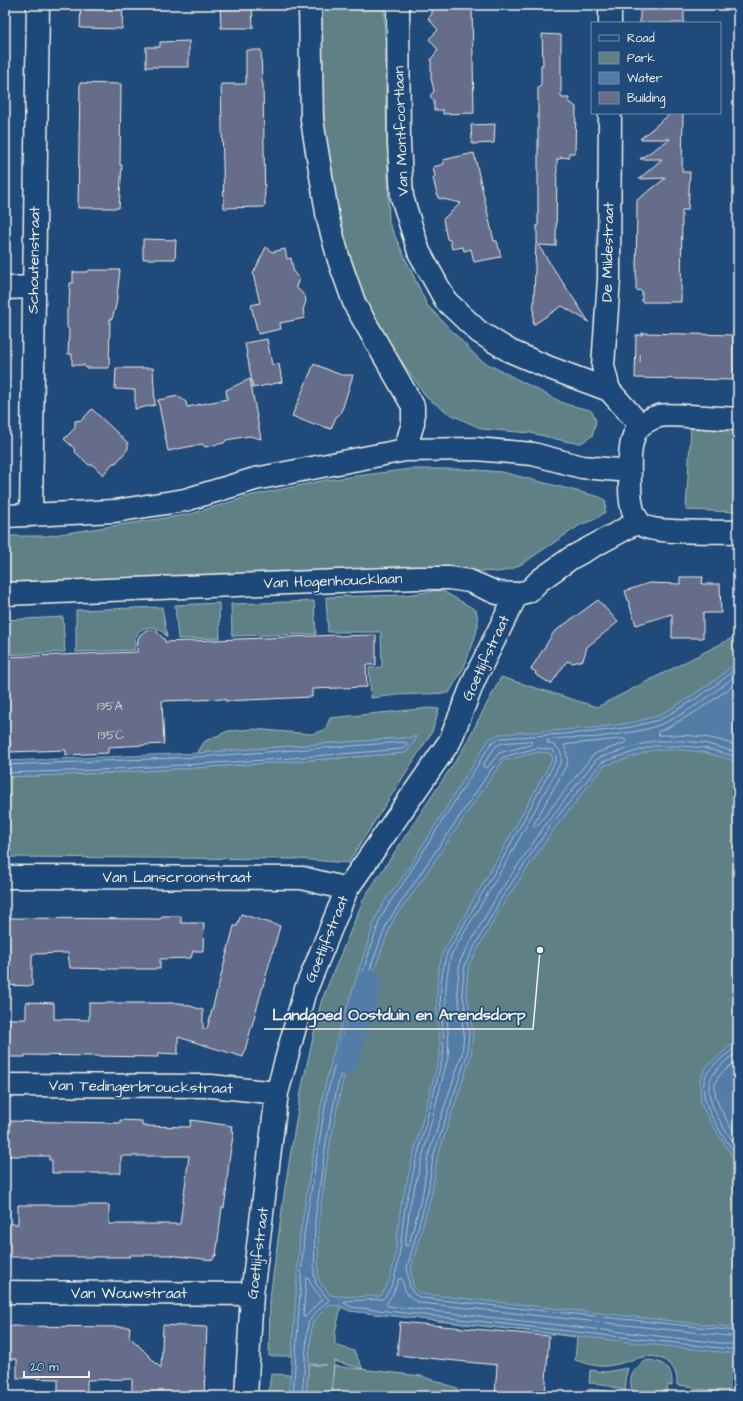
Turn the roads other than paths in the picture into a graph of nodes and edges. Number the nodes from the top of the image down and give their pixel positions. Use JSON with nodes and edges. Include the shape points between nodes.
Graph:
{"nodes":[{"id":1,"x":38,"y":5,"type":"edge"},
{"id":2,"x":310,"y":5,"type":"edge"},
{"id":3,"x":398,"y":5,"type":"edge"},
{"id":4,"x":610,"y":5,"type":"edge"},
{"id":5,"x":610,"y":22,"type":"edge"},
{"id":6,"x":610,"y":114,"type":"edge"},
{"id":7,"x":34,"y":287,"type":"junction"},
{"id":8,"x":5,"y":288,"type":"edge"},
{"id":9,"x":609,"y":390,"type":"junction"},
{"id":10,"x":738,"y":419,"type":"edge"},
{"id":11,"x":640,"y":425,"type":"junction"},
{"id":12,"x":404,"y":450,"type":"junction"},
{"id":13,"x":630,"y":471,"type":"junction"},
{"id":14,"x":31,"y":515,"type":"junction"},
{"id":15,"x":5,"y":516,"type":"edge"},
{"id":16,"x":638,"y":522,"type":"junction"},
{"id":17,"x":738,"y":532,"type":"edge"},
{"id":18,"x":5,"y":594,"type":"edge"},
{"id":19,"x":517,"y":594,"type":"junction"},
{"id":20,"x":5,"y":877,"type":"edge"},
{"id":21,"x":347,"y":889,"type":"junction"},
{"id":22,"x":5,"y":1085,"type":"edge"},
{"id":23,"x":277,"y":1093,"type":"junction"},
{"id":24,"x":5,"y":1292,"type":"edge"},
{"id":25,"x":252,"y":1294,"type":"junction"},
{"id":26,"x":246,"y":1396,"type":"edge"}],
"edges":[{"from":1,"to":7,"type":"street","name":"Schoutenstraat"},
{"from":2,"to":12,"type":"street","via":[[312,120],[328,219],[338,260],[355,305],[414,406],[413,423]]},
{"from":3,"to":9,"type":"street","name":"Van Montfoortlaan","via":[[402,197],[419,252],[446,301],[479,332],[510,351]]},
{"from":4,"to":5,"type":"street"},
{"from":6,"to":9,"type":"street","name":"De Mildestraat","via":[[609,279],[603,366]]},
{"from":7,"to":8,"type":"street"},
{"from":7,"to":14,"type":"street","name":"Schoutenstraat"},
{"from":9,"to":11,"type":"street","name":"Van Montfoortlaan"},
{"from":10,"to":11,"type":"street","via":[[659,416]]},
{"from":11,"to":13,"type":"street","via":[[631,448]]},
{"from":12,"to":13,"type":"street","via":[[476,450],[533,454],[582,467]]},
{"from":12,"to":14,"type":"street","via":[[255,479],[185,500],[115,511]]},
{"from":13,"to":16,"type":"street","via":[[630,499]]},
{"from":14,"to":15,"type":"street"},
{"from":16,"to":17,"type":"street","via":[[654,529]]},
{"from":16,"to":19,"type":"street","name":"Van Hogenhoucklaan","via":[[571,558],[529,591]]},
{"from":18,"to":19,"type":"street","name":"Van Hogenhoucklaan","via":[[416,578],[469,581],[497,593]]},
{"from":19,"to":21,"type":"street","name":"Goetlijfstraat","via":[[474,678],[450,741]]},
{"from":20,"to":21,"type":"street","name":"Van Lanscroonstraat","via":[[302,878]]},
{"from":21,"to":23,"type":"street","name":"Goetlijfstraat","via":[[304,994]]},
{"from":22,"to":23,"type":"street","name":"Van Tedingerbrouckstraat","via":[[211,1086]]},
{"from":23,"to":25,"type":"street","name":"Goetlijfstraat"},
{"from":24,"to":25,"type":"street","name":"Van Wouwstraat"},
{"from":25,"to":26,"type":"street","name":"Goetlijfstraat"}]}
